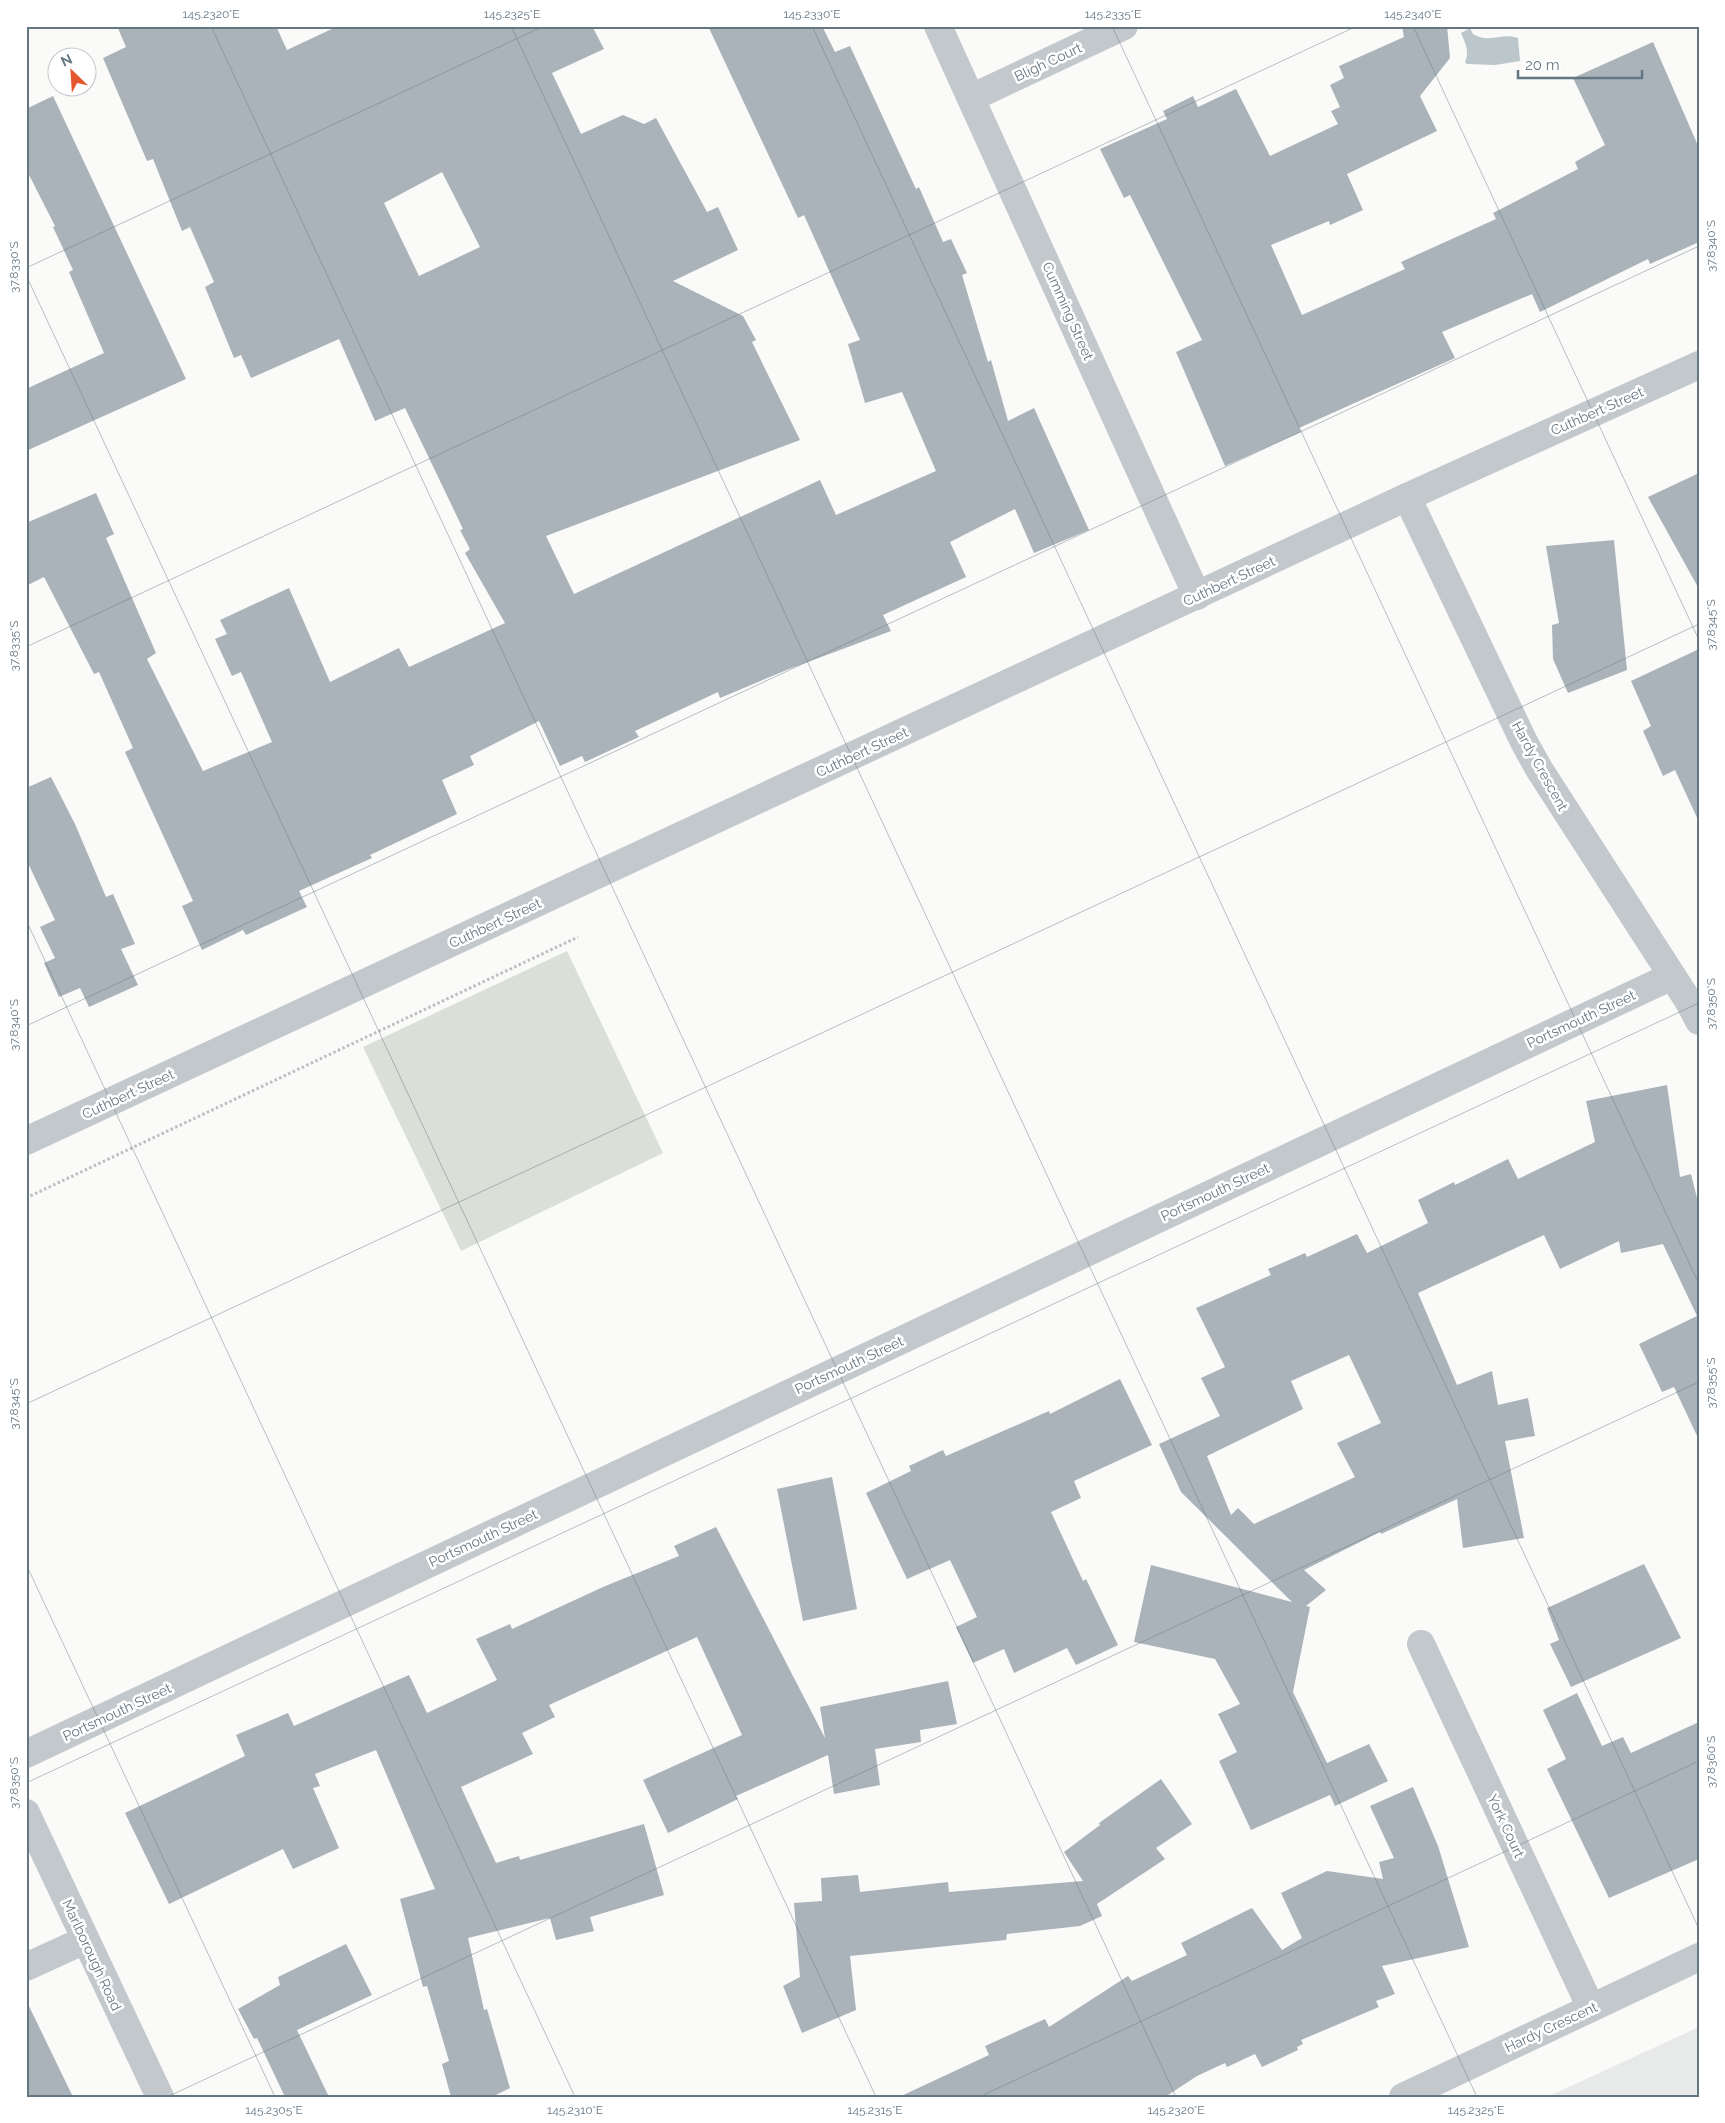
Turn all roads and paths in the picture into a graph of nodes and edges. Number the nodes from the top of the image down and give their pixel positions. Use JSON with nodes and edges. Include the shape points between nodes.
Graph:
{"nodes":[{"id":1,"x":938,"y":26,"type":"edge"},
{"id":2,"x":1124,"y":26,"type":"edge"},
{"id":3,"x":971,"y":98,"type":"junction"},
{"id":4,"x":1699,"y":365,"type":"edge"},
{"id":5,"x":1407,"y":497,"type":"junction"},
{"id":6,"x":1197,"y":596,"type":"junction"},
{"id":7,"x":578,"y":937,"type":"dead end"},
{"id":8,"x":1672,"y":976,"type":"junction"},
{"id":9,"x":1699,"y":1021,"type":"edge"},
{"id":10,"x":26,"y":1142,"type":"edge"},
{"id":11,"x":26,"y":1198,"type":"edge"},
{"id":12,"x":1421,"y":1644,"type":"dead end"},
{"id":13,"x":26,"y":1754,"type":"edge"},
{"id":14,"x":26,"y":1813,"type":"edge"},
{"id":15,"x":85,"y":1940,"type":"junction"},
{"id":16,"x":1699,"y":1957,"type":"edge"},
{"id":17,"x":26,"y":1966,"type":"edge"},
{"id":18,"x":1591,"y":2008,"type":"junction"},
{"id":19,"x":160,"y":2097,"type":"edge"},
{"id":20,"x":1403,"y":2097,"type":"edge"}],
"edges":[{"from":1,"to":3,"type":"street","name":"Cumming Street"},
{"from":2,"to":3,"type":"street","name":"Bligh Court"},
{"from":3,"to":6,"type":"street","name":"Cumming Street"},
{"from":4,"to":5,"type":"street","name":"Cuthbert Street"},
{"from":5,"to":6,"type":"street","name":"Cuthbert Street"},
{"from":5,"to":8,"type":"street","name":"Hardy Crescent","via":[[1532,756]]},
{"from":6,"to":10,"type":"street","name":"Cuthbert Street"},
{"from":7,"to":11,"type":"path"},
{"from":8,"to":9,"type":"street","name":"Hardy Crescent"},
{"from":8,"to":13,"type":"street","name":"Portsmouth Street"},
{"from":12,"to":18,"type":"street","name":"York Court"},
{"from":14,"to":15,"type":"street","name":"Marlborough Road"},
{"from":15,"to":17,"type":"street"},
{"from":15,"to":19,"type":"street","name":"Marlborough Road"},
{"from":16,"to":18,"type":"street","name":"Hardy Crescent"},
{"from":18,"to":20,"type":"street","name":"Hardy Crescent"}]}
